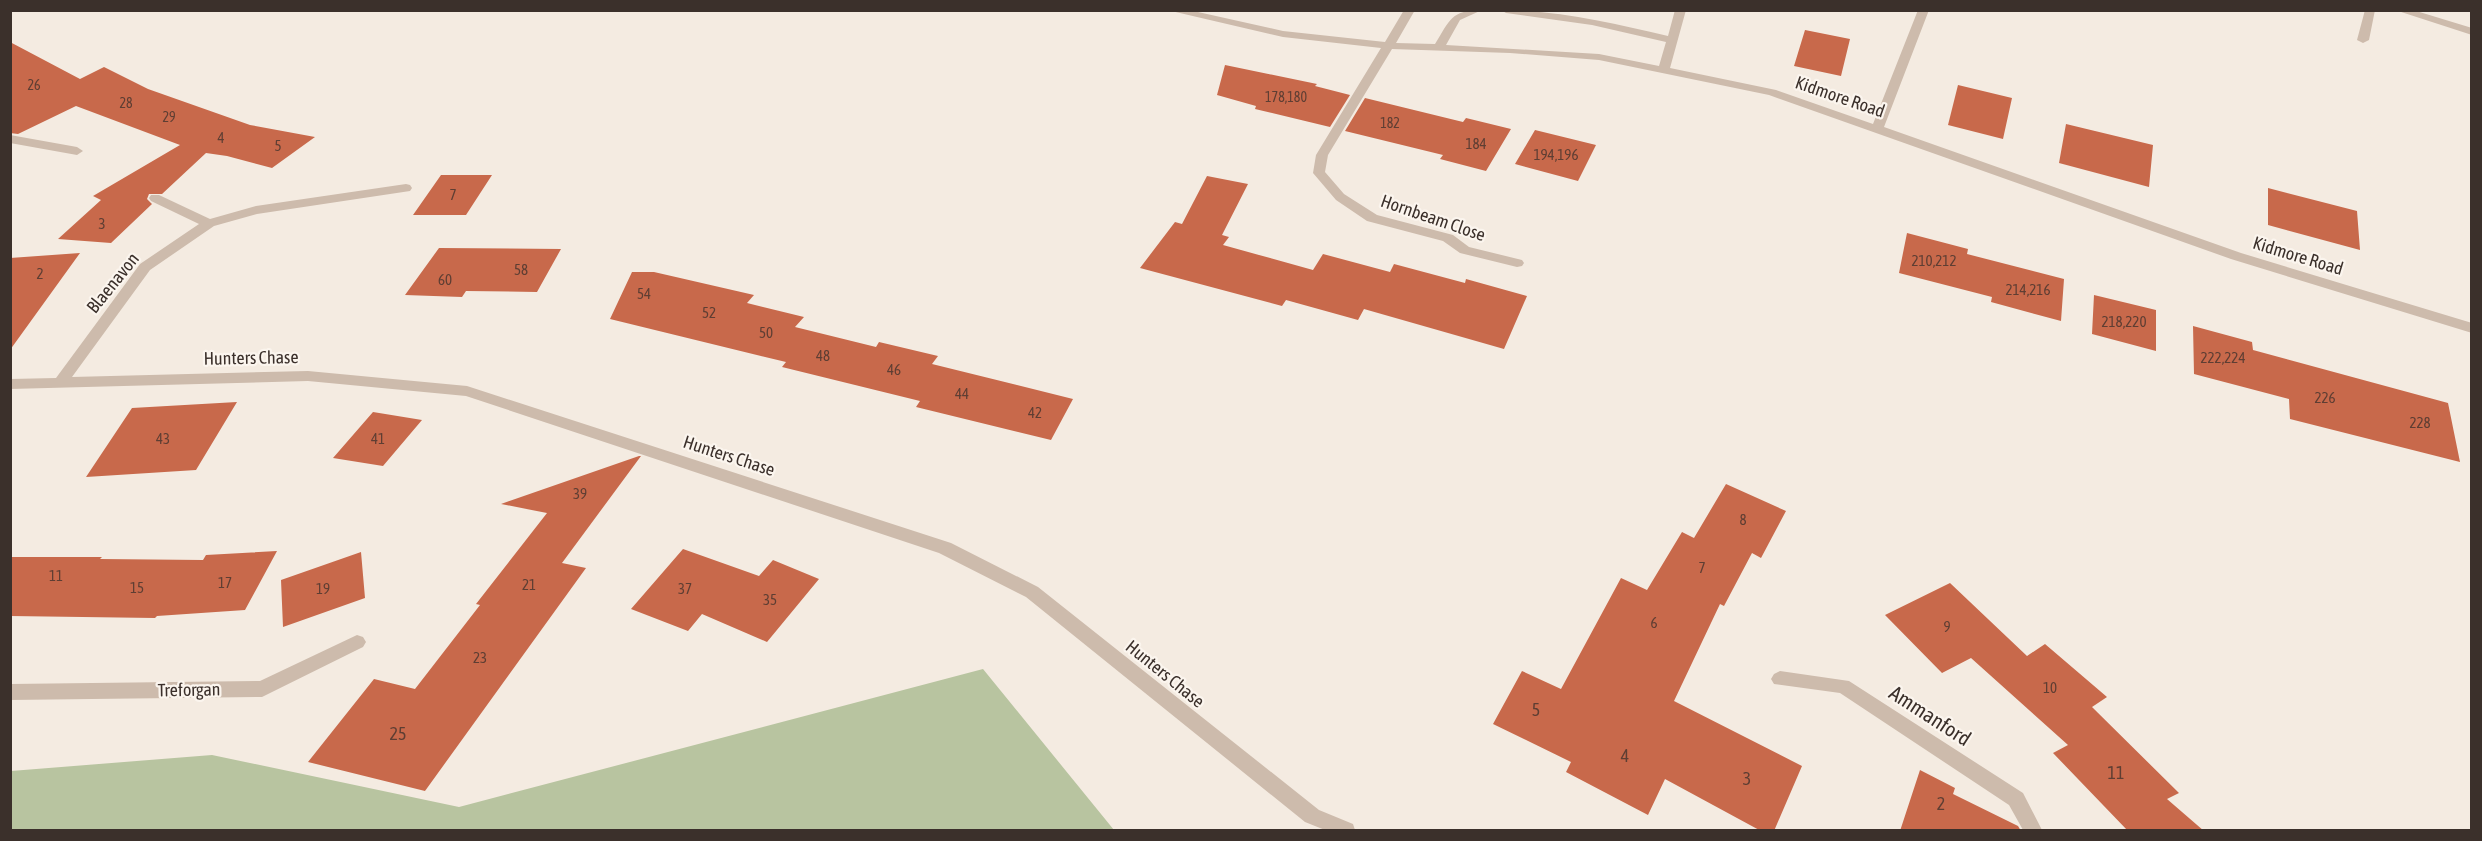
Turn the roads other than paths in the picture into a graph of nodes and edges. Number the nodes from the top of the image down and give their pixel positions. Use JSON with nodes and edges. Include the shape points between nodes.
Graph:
{"nodes":[{"id":1,"x":1172,"y":10,"type":"edge"},
{"id":2,"x":1410,"y":10,"type":"edge"},
{"id":3,"x":1477,"y":10,"type":"edge"},
{"id":4,"x":1506,"y":10,"type":"edge"},
{"id":5,"x":1681,"y":10,"type":"edge"},
{"id":6,"x":1924,"y":10,"type":"edge"},
{"id":7,"x":2370,"y":10,"type":"edge"},
{"id":8,"x":2400,"y":10,"type":"edge"},
{"id":9,"x":2472,"y":32,"type":"edge"},
{"id":10,"x":1672,"y":40,"type":"junction"},
{"id":11,"x":2363,"y":40,"type":"dead end"},
{"id":12,"x":1389,"y":46,"type":"junction"},
{"id":13,"x":1439,"y":47,"type":"junction"},
{"id":14,"x":1664,"y":68,"type":"junction"},
{"id":15,"x":1878,"y":129,"type":"junction"},
{"id":16,"x":10,"y":139,"type":"edge"},
{"id":17,"x":77,"y":151,"type":"dead end"},
{"id":18,"x":406,"y":188,"type":"dead end"},
{"id":19,"x":154,"y":198,"type":"dead end"},
{"id":20,"x":209,"y":223,"type":"junction"},
{"id":21,"x":1517,"y":263,"type":"dead end"},
{"id":22,"x":2472,"y":328,"type":"edge"},
{"id":23,"x":61,"y":382,"type":"junction"},
{"id":24,"x":10,"y":384,"type":"edge"},
{"id":25,"x":357,"y":642,"type":"dead end"},
{"id":26,"x":1780,"y":679,"type":"dead end"},
{"id":27,"x":10,"y":692,"type":"edge"},
{"id":28,"x":1346,"y":831,"type":"edge"},
{"id":29,"x":2033,"y":831,"type":"edge"}],
"edges":[{"from":1,"to":12,"type":"street","name":"Kidmore Road","via":[[1283,33]]},
{"from":2,"to":12,"type":"street"},
{"from":3,"to":13,"type":"street","via":[[1456,18]]},
{"from":4,"to":10,"type":"street","via":[[1592,22]]},
{"from":5,"to":10,"type":"street"},
{"from":6,"to":15,"type":"street"},
{"from":7,"to":11,"type":"street"},
{"from":8,"to":9,"type":"street"},
{"from":10,"to":14,"type":"street"},
{"from":12,"to":13,"type":"street","name":"Kidmore Road"},
{"from":12,"to":21,"type":"street","name":"Hornbeam Close","via":[[1322,155],[1319,173],[1340,197],[1372,218],[1448,238],[1465,250]]},
{"from":13,"to":14,"type":"street","name":"Kidmore Road","via":[[1599,57]]},
{"from":14,"to":15,"type":"street","name":"Kidmore Road","via":[[1772,92]]},
{"from":15,"to":22,"type":"street","name":"Kidmore Road","via":[[2236,256]]},
{"from":16,"to":17,"type":"street"},
{"from":18,"to":20,"type":"street","name":"Blaenavon","via":[[256,210]]},
{"from":19,"to":20,"type":"street"},
{"from":20,"to":23,"type":"street","name":"Blaenavon","via":[[145,267]]},
{"from":23,"to":24,"type":"street","name":"Hunters Chase"},
{"from":23,"to":28,"type":"street","name":"Hunters Chase","via":[[308,376],[467,391],[945,548],[1032,592],[1312,816]]},
{"from":25,"to":27,"type":"street","name":"Treforgan","via":[[262,689]]},
{"from":26,"to":29,"type":"street","name":"Ammanford","via":[[1843,686],[2016,799]]}]}
